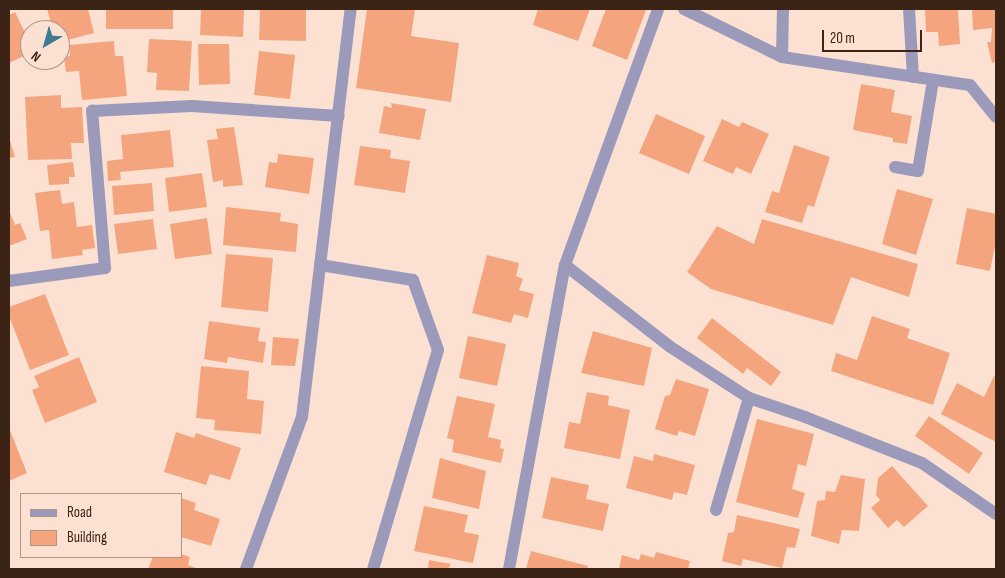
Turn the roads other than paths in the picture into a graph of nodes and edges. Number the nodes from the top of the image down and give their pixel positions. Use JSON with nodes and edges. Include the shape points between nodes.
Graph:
{"nodes":[{"id":1,"x":351,"y":9,"type":"edge"},
{"id":2,"x":658,"y":9,"type":"edge"},
{"id":3,"x":684,"y":9,"type":"edge"},
{"id":4,"x":783,"y":9,"type":"edge"},
{"id":5,"x":909,"y":9,"type":"edge"},
{"id":6,"x":782,"y":57,"type":"junction"},
{"id":7,"x":913,"y":77,"type":"junction"},
{"id":8,"x":933,"y":80,"type":"junction"},
{"id":9,"x":339,"y":116,"type":"junction"},
{"id":10,"x":996,"y":117,"type":"edge"},
{"id":11,"x":895,"y":167,"type":"dead end"},
{"id":12,"x":320,"y":265,"type":"junction"},
{"id":13,"x":565,"y":265,"type":"junction"},
{"id":14,"x":9,"y":281,"type":"edge"},
{"id":15,"x":749,"y":398,"type":"junction"},
{"id":16,"x":716,"y":510,"type":"dead end"},
{"id":17,"x":996,"y":514,"type":"edge"},
{"id":18,"x":246,"y":569,"type":"edge"},
{"id":19,"x":373,"y":569,"type":"edge"},
{"id":20,"x":509,"y":569,"type":"edge"}],
"edges":[{"from":1,"to":9,"type":"street"},
{"from":2,"to":13,"type":"street"},
{"from":3,"to":6,"type":"street"},
{"from":4,"to":6,"type":"street"},
{"from":5,"to":7,"type":"street"},
{"from":6,"to":7,"type":"street"},
{"from":7,"to":8,"type":"street"},
{"from":8,"to":10,"type":"street","via":[[970,85]]},
{"from":8,"to":11,"type":"street","via":[[918,171]]},
{"from":9,"to":12,"type":"street"},
{"from":9,"to":14,"type":"street","via":[[192,106],[92,111],[105,268]]},
{"from":12,"to":18,"type":"street","via":[[302,417]]},
{"from":12,"to":19,"type":"street","via":[[413,280],[438,350]]},
{"from":13,"to":15,"type":"street","via":[[669,346]]},
{"from":13,"to":20,"type":"street"},
{"from":15,"to":16,"type":"street"},
{"from":15,"to":17,"type":"street","via":[[922,463]]}]}
